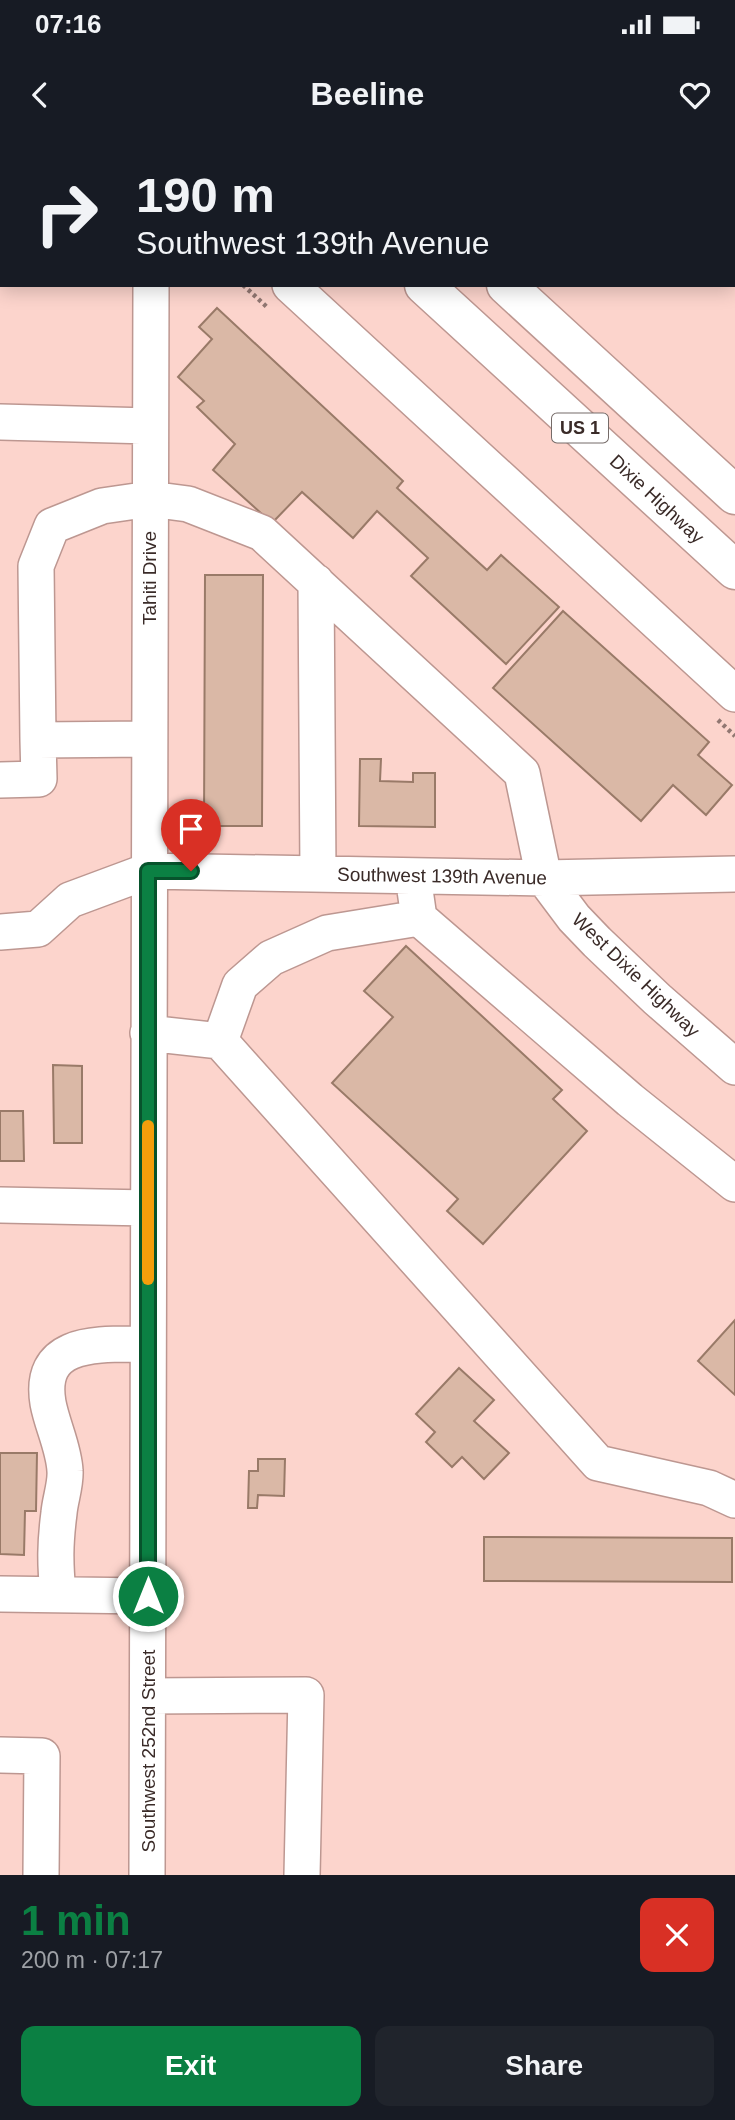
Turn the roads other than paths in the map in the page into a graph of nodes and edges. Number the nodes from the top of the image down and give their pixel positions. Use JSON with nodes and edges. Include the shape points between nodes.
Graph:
{"nodes":[{"id":1,"x":151,"y":287,"type":"edge"},
{"id":2,"x":292,"y":287,"type":"edge"},
{"id":3,"x":426,"y":287,"type":"edge"},
{"id":4,"x":508,"y":287,"type":"edge"},
{"id":5,"x":0,"y":422,"type":"edge"},
{"id":6,"x":150,"y":426,"type":"junction"},
{"id":7,"x":735,"y":495,"type":"edge"},
{"id":8,"x":150,"y":499,"type":"junction"},
{"id":9,"x":735,"y":570,"type":"edge"},
{"id":10,"x":316,"y":582,"type":"junction"},
{"id":11,"x":735,"y":694,"type":"edge"},
{"id":12,"x":149,"y":739,"type":"junction"},
{"id":13,"x":38,"y":740,"type":"junction"},
{"id":14,"x":0,"y":780,"type":"edge"},
{"id":15,"x":148,"y":871,"type":"junction"},
{"id":16,"x":317,"y":874,"type":"junction"},
{"id":17,"x":735,"y":874,"type":"edge"},
{"id":18,"x":412,"y":876,"type":"junction"},
{"id":19,"x":544,"y":878,"type":"junction"},
{"id":20,"x":419,"y":918,"type":"junction"},
{"id":21,"x":0,"y":932,"type":"edge"},
{"id":22,"x":148,"y":1033,"type":"junction"},
{"id":23,"x":220,"y":1041,"type":"junction"},
{"id":24,"x":733,"y":1060,"type":"edge"},
{"id":25,"x":735,"y":1184,"type":"edge"},
{"id":26,"x":0,"y":1205,"type":"edge"},
{"id":27,"x":148,"y":1208,"type":"junction"},
{"id":28,"x":148,"y":1343,"type":"junction"},
{"id":29,"x":735,"y":1500,"type":"edge"},
{"id":30,"x":0,"y":1594,"type":"edge"},
{"id":31,"x":58,"y":1594,"type":"junction"},
{"id":32,"x":148,"y":1596,"type":"junction"},
{"id":33,"x":148,"y":1696,"type":"junction"},
{"id":34,"x":0,"y":1755,"type":"edge"},
{"id":35,"x":41,"y":1875,"type":"edge"},
{"id":36,"x":147,"y":1875,"type":"edge"},
{"id":37,"x":302,"y":1875,"type":"edge"}],
"edges":[{"from":1,"to":6,"type":"street","name":"Tahiti Drive"},
{"from":2,"to":11,"type":"street"},
{"from":3,"to":9,"type":"highway","name":"Dixie Highway","number":"US 1"},
{"from":4,"to":7,"type":"highway","number":"US 1"},
{"from":5,"to":6,"type":"street"},
{"from":6,"to":8,"type":"street","name":"Tahiti Drive"},
{"from":8,"to":10,"type":"street","via":[[188,505],[262,533]]},
{"from":8,"to":12,"type":"street","name":"Tahiti Drive"},
{"from":8,"to":13,"type":"street","via":[[103,506],[52,526],[36,566]]},
{"from":10,"to":16,"type":"street"},
{"from":10,"to":19,"type":"street","via":[[522,773]]},
{"from":12,"to":13,"type":"street"},
{"from":12,"to":15,"type":"street","name":"Tahiti Drive"},
{"from":13,"to":14,"type":"street","via":[[39,779]]},
{"from":15,"to":16,"type":"street","name":"Southwest 139th Avenue"},
{"from":15,"to":21,"type":"street","via":[[70,900],[38,929]]},
{"from":15,"to":22,"type":"street","name":"Southwest 252nd Street"},
{"from":16,"to":18,"type":"street","name":"Southwest 139th Avenue"},
{"from":17,"to":19,"type":"street","name":"Southwest 139th Avenue"},
{"from":18,"to":19,"type":"street","name":"Southwest 139th Avenue"},
{"from":18,"to":20,"type":"street"},
{"from":19,"to":24,"type":"street","name":"West Dixie Highway","via":[[597,942],[657,999]]},
{"from":20,"to":23,"type":"street","via":[[327,933],[271,958],[240,985]]},
{"from":20,"to":25,"type":"street"},
{"from":22,"to":23,"type":"street"},
{"from":22,"to":27,"type":"street","name":"Southwest 252nd Street"},
{"from":23,"to":29,"type":"street","via":[[598,1463],[709,1488]]},
{"from":26,"to":27,"type":"street"},
{"from":27,"to":28,"type":"street","name":"Southwest 252nd Street"},
{"from":28,"to":31,"type":"street","via":[[89,1346],[62,1354],[52,1367],[48,1402],[65,1472],[54,1552]]},
{"from":28,"to":32,"type":"street","name":"Southwest 252nd Street"},
{"from":30,"to":31,"type":"street"},
{"from":31,"to":32,"type":"street"},
{"from":32,"to":33,"type":"street","name":"Southwest 252nd Street"},
{"from":33,"to":36,"type":"street","name":"Southwest 252nd Street"},
{"from":33,"to":37,"type":"street","via":[[306,1695]]},
{"from":34,"to":35,"type":"street","via":[[42,1756]]}]}
